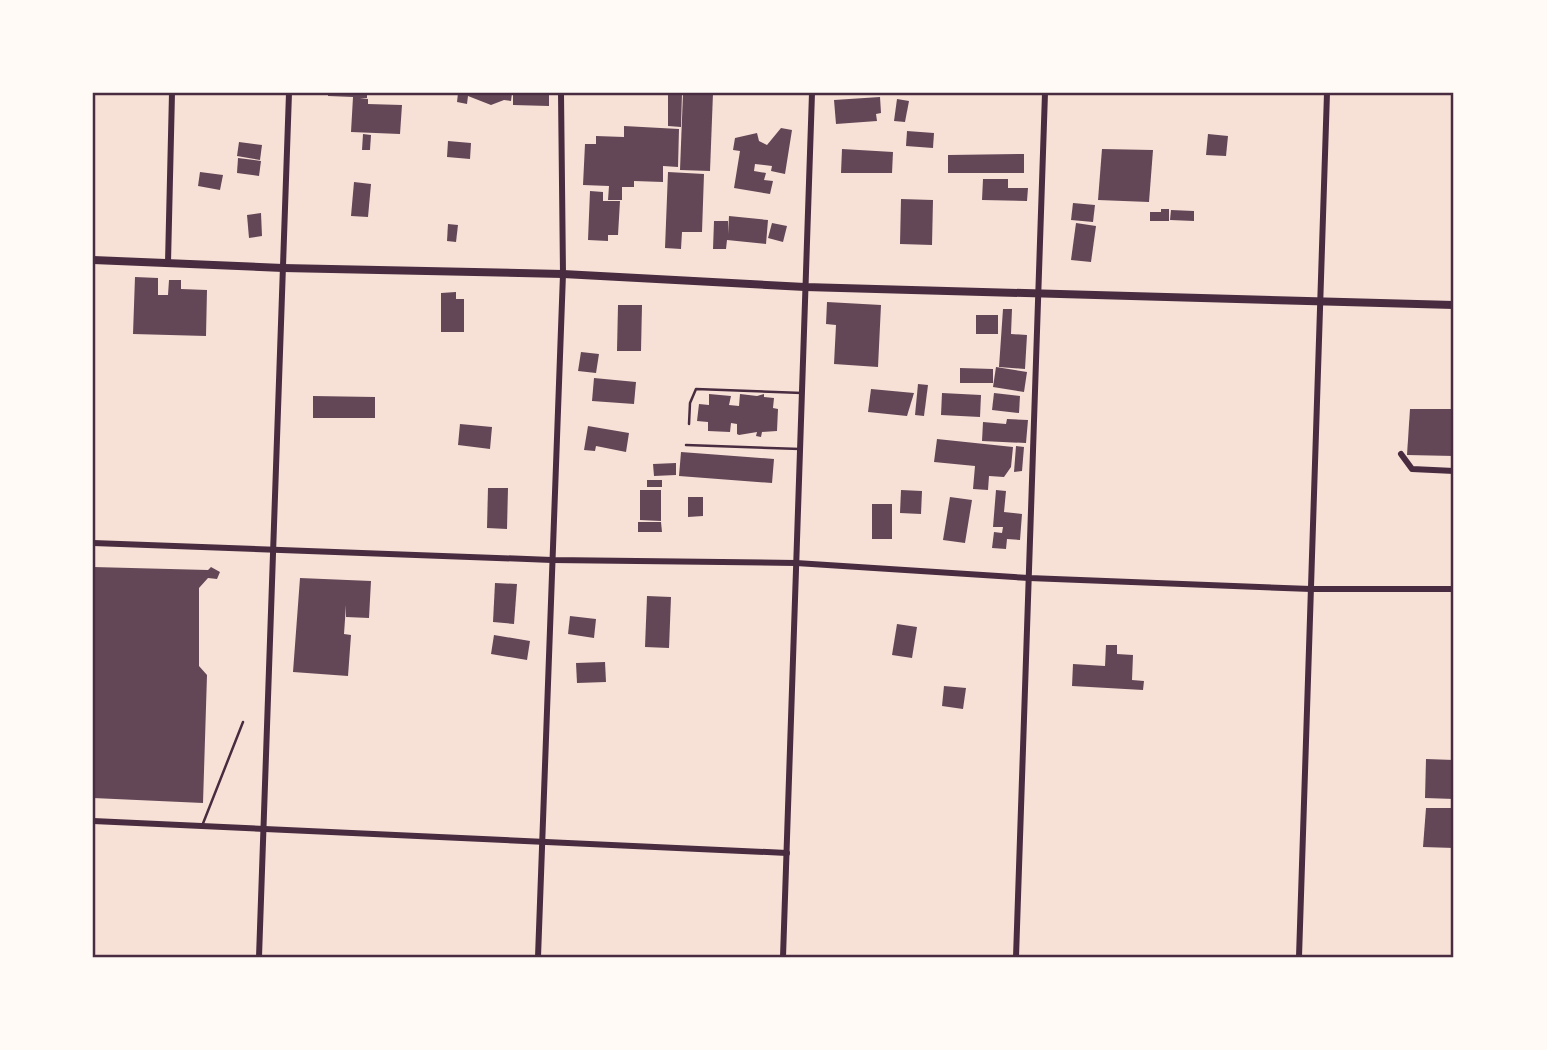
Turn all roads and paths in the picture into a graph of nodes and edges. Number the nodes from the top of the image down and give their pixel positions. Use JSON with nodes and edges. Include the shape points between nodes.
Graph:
{"nodes":[{"id":1,"x":172,"y":93,"type":"edge"},
{"id":2,"x":289,"y":93,"type":"edge"},
{"id":3,"x":561,"y":93,"type":"edge"},
{"id":4,"x":812,"y":93,"type":"edge"},
{"id":5,"x":1045,"y":93,"type":"edge"},
{"id":6,"x":1327,"y":93,"type":"edge"},
{"id":7,"x":93,"y":260,"type":"edge"},
{"id":8,"x":168,"y":263,"type":"junction"},
{"id":9,"x":283,"y":268,"type":"junction"},
{"id":10,"x":563,"y":274,"type":"junction"},
{"id":11,"x":805,"y":287,"type":"junction"},
{"id":12,"x":1038,"y":294,"type":"junction"},
{"id":13,"x":1320,"y":304,"type":"junction"},
{"id":14,"x":1454,"y":305,"type":"edge"},
{"id":15,"x":802,"y":393,"type":"junction"},
{"id":16,"x":690,"y":424,"type":"dead end"},
{"id":17,"x":686,"y":445,"type":"dead end"},
{"id":18,"x":800,"y":449,"type":"junction"},
{"id":19,"x":1402,"y":454,"type":"dead end"},
{"id":20,"x":1454,"y":471,"type":"edge"},
{"id":21,"x":93,"y":543,"type":"edge"},
{"id":22,"x":272,"y":549,"type":"junction"},
{"id":23,"x":552,"y":560,"type":"junction"},
{"id":24,"x":796,"y":563,"type":"junction"},
{"id":25,"x":1029,"y":578,"type":"junction"},
{"id":26,"x":1311,"y":589,"type":"junction"},
{"id":27,"x":1454,"y":589,"type":"edge"},
{"id":28,"x":243,"y":722,"type":"dead end"},
{"id":29,"x":93,"y":821,"type":"edge"},
{"id":30,"x":202,"y":825,"type":"junction"},
{"id":31,"x":264,"y":828,"type":"junction"},
{"id":32,"x":542,"y":842,"type":"junction"},
{"id":33,"x":787,"y":853,"type":"junction"},
{"id":34,"x":259,"y":957,"type":"edge"},
{"id":35,"x":538,"y":957,"type":"edge"},
{"id":36,"x":783,"y":957,"type":"edge"},
{"id":37,"x":1016,"y":957,"type":"edge"},
{"id":38,"x":1299,"y":957,"type":"edge"}],
"edges":[{"from":1,"to":8,"type":"street"},
{"from":2,"to":9,"type":"street"},
{"from":3,"to":10,"type":"street"},
{"from":4,"to":11,"type":"street"},
{"from":5,"to":12,"type":"street"},
{"from":6,"to":13,"type":"street"},
{"from":7,"to":8,"type":"main road"},
{"from":8,"to":9,"type":"main road"},
{"from":9,"to":10,"type":"main road"},
{"from":9,"to":22,"type":"street"},
{"from":10,"to":11,"type":"main road"},
{"from":10,"to":23,"type":"street"},
{"from":11,"to":12,"type":"main road"},
{"from":11,"to":15,"type":"street"},
{"from":12,"to":13,"type":"main road"},
{"from":12,"to":25,"type":"street"},
{"from":13,"to":14,"type":"main road"},
{"from":13,"to":26,"type":"street"},
{"from":15,"to":16,"type":"lane","via":[[696,389],[690,403]]},
{"from":15,"to":18,"type":"street"},
{"from":17,"to":18,"type":"lane"},
{"from":18,"to":24,"type":"street"},
{"from":19,"to":20,"type":"street","via":[[1412,469]]},
{"from":21,"to":22,"type":"street"},
{"from":22,"to":23,"type":"street"},
{"from":22,"to":31,"type":"street"},
{"from":23,"to":24,"type":"street"},
{"from":23,"to":32,"type":"street"},
{"from":24,"to":25,"type":"street"},
{"from":24,"to":33,"type":"street"},
{"from":25,"to":26,"type":"street"},
{"from":25,"to":37,"type":"street"},
{"from":26,"to":27,"type":"street"},
{"from":26,"to":38,"type":"street"},
{"from":28,"to":30,"type":"lane"},
{"from":29,"to":30,"type":"street"},
{"from":30,"to":31,"type":"street"},
{"from":31,"to":32,"type":"street"},
{"from":31,"to":34,"type":"street"},
{"from":32,"to":33,"type":"street"},
{"from":32,"to":35,"type":"street"},
{"from":33,"to":36,"type":"street"}]}
